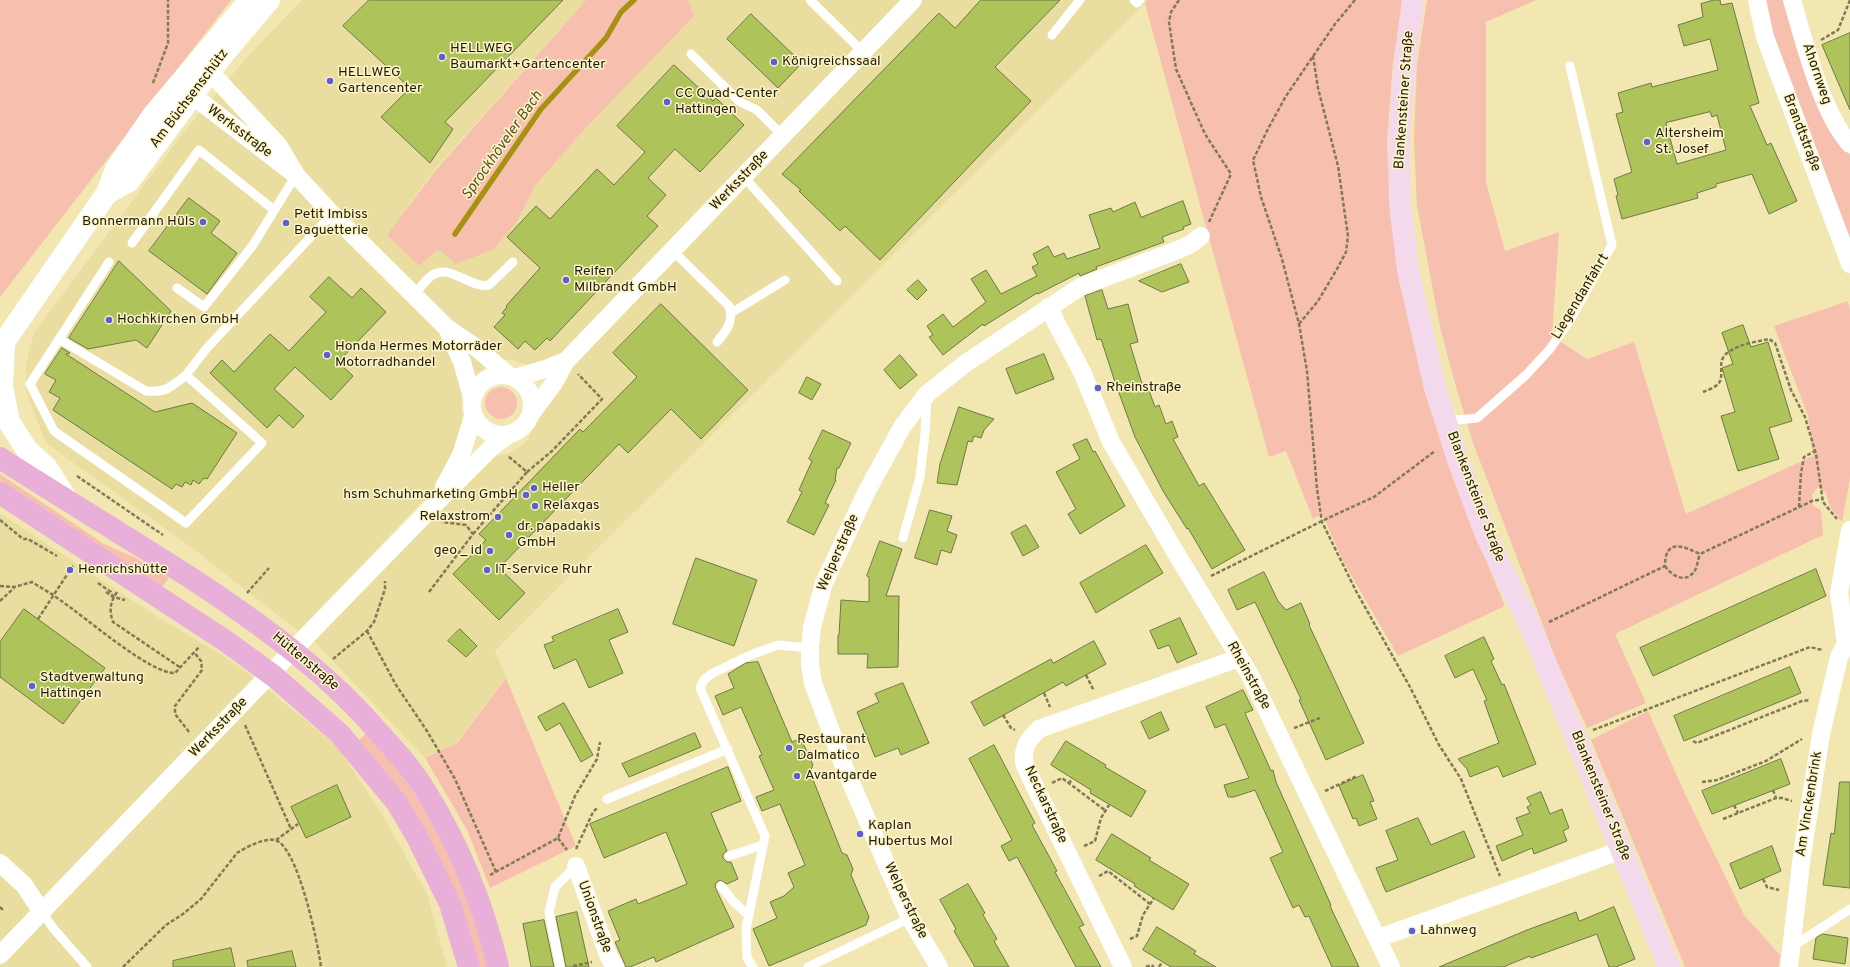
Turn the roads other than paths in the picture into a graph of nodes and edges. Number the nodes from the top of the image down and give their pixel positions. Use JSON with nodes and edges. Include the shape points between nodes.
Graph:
{"nodes":[{"id":1,"x":250,"y":0,"type":"edge"},
{"id":2,"x":269,"y":0,"type":"edge"},
{"id":3,"x":810,"y":0,"type":"edge"},
{"id":4,"x":913,"y":0,"type":"edge"},
{"id":5,"x":1080,"y":0,"type":"edge"},
{"id":6,"x":1134,"y":0,"type":"edge"},
{"id":7,"x":1140,"y":0,"type":"edge"},
{"id":8,"x":1413,"y":0,"type":"edge"},
{"id":9,"x":1757,"y":0,"type":"edge"},
{"id":10,"x":1792,"y":0,"type":"edge"},
{"id":11,"x":1052,"y":35,"type":"dead end"},
{"id":12,"x":863,"y":52,"type":"junction"},
{"id":13,"x":691,"y":54,"type":"dead end"},
{"id":14,"x":1570,"y":66,"type":"dead end"},
{"id":15,"x":210,"y":72,"type":"junction"},
{"id":16,"x":189,"y":85,"type":"junction"},
{"id":17,"x":783,"y":136,"type":"junction"},
{"id":18,"x":1850,"y":144,"type":"edge"},
{"id":19,"x":296,"y":175,"type":"junction"},
{"id":20,"x":744,"y":176,"type":"junction"},
{"id":21,"x":274,"y":210,"type":"junction"},
{"id":22,"x":332,"y":214,"type":"junction"},
{"id":23,"x":1201,"y":236,"type":"road end"},
{"id":24,"x":132,"y":243,"type":"dead end"},
{"id":25,"x":673,"y":251,"type":"junction"},
{"id":26,"x":109,"y":262,"type":"dead end"},
{"id":27,"x":513,"y":262,"type":"dead end"},
{"id":28,"x":1850,"y":264,"type":"edge"},
{"id":29,"x":785,"y":280,"type":"dead end"},
{"id":30,"x":837,"y":281,"type":"dead end"},
{"id":31,"x":177,"y":288,"type":"dead end"},
{"id":32,"x":414,"y":295,"type":"junction"},
{"id":33,"x":1048,"y":307,"type":"junction"},
{"id":34,"x":731,"y":313,"type":"junction"},
{"id":35,"x":447,"y":328,"type":"junction"},
{"id":36,"x":59,"y":339,"type":"junction"},
{"id":37,"x":717,"y":342,"type":"dead end"},
{"id":38,"x":2,"y":346,"type":"edge"},
{"id":39,"x":566,"y":361,"type":"junction"},
{"id":40,"x":186,"y":375,"type":"junction"},
{"id":41,"x":511,"y":377,"type":"junction"},
{"id":42,"x":927,"y":394,"type":"junction"},
{"id":43,"x":472,"y":397,"type":"junction"},
{"id":44,"x":531,"y":414,"type":"junction"},
{"id":45,"x":1443,"y":416,"type":"junction"},
{"id":46,"x":473,"y":417,"type":"junction"},
{"id":47,"x":501,"y":440,"type":"junction"},
{"id":48,"x":0,"y":458,"type":"edge"},
{"id":49,"x":0,"y":493,"type":"edge"},
{"id":50,"x":66,"y":498,"type":"junction"},
{"id":51,"x":438,"y":501,"type":"junction"},
{"id":52,"x":1850,"y":532,"type":"edge"},
{"id":53,"x":903,"y":538,"type":"dead end"},
{"id":54,"x":810,"y":648,"type":"junction"},
{"id":55,"x":1845,"y":648,"type":"edge"},
{"id":56,"x":1239,"y":658,"type":"junction"},
{"id":57,"x":728,"y":749,"type":"junction"},
{"id":58,"x":607,"y":799,"type":"road end"},
{"id":59,"x":763,"y":845,"type":"junction"},
{"id":60,"x":1622,"y":850,"type":"junction"},
{"id":61,"x":729,"y":856,"type":"dead end"},
{"id":62,"x":575,"y":859,"type":"joint"},
{"id":63,"x":0,"y":863,"type":"edge"},
{"id":64,"x":721,"y":886,"type":"dead end"},
{"id":65,"x":1850,"y":909,"type":"edge"},
{"id":66,"x":42,"y":912,"type":"junction"},
{"id":67,"x":749,"y":916,"type":"junction"},
{"id":68,"x":910,"y":918,"type":"junction"},
{"id":69,"x":1379,"y":938,"type":"junction"},
{"id":70,"x":1791,"y":948,"type":"junction"},
{"id":71,"x":0,"y":956,"type":"edge"},
{"id":72,"x":87,"y":967,"type":"edge"},
{"id":73,"x":469,"y":967,"type":"edge"},
{"id":74,"x":498,"y":967,"type":"edge"},
{"id":75,"x":560,"y":967,"type":"edge"},
{"id":76,"x":615,"y":967,"type":"edge"},
{"id":77,"x":753,"y":967,"type":"edge"},
{"id":78,"x":808,"y":967,"type":"edge"},
{"id":79,"x":939,"y":967,"type":"edge"},
{"id":80,"x":1123,"y":967,"type":"edge"},
{"id":81,"x":1391,"y":967,"type":"edge"},
{"id":82,"x":1669,"y":967,"type":"edge"},
{"id":83,"x":1789,"y":967,"type":"edge"}],
"edges":[{"from":1,"to":16,"type":"street","name":"Am Büchsenschütz"},
{"from":2,"to":15,"type":"street","name":"Am Büchsenschütz"},
{"from":3,"to":12,"type":"lane"},
{"from":4,"to":12,"type":"street","name":"Werksstraße"},
{"from":5,"to":11,"type":"lane"},
{"from":6,"to":7,"type":"lane","via":[[1137,3]]},
{"from":8,"to":45,"type":"main road","name":"Blankensteiner Straße","via":[[1399,139],[1400,204],[1408,270]]},
{"from":9,"to":28,"type":"street","name":"Brandtstraße","via":[[1765,37]]},
{"from":10,"to":18,"type":"street","name":"Ahornweg","via":[[1828,108]]},
{"from":12,"to":17,"type":"street","name":"Werksstraße"},
{"from":13,"to":17,"type":"lane","via":[[740,102],[757,110]]},
{"from":14,"to":45,"type":"lane","name":"Liegendanfahrt","via":[[1612,245],[1570,320],[1550,349],[1526,375],[1477,418],[1458,420]]},
{"from":15,"to":16,"type":"street","name":"Am Büchsenschütz"},
{"from":15,"to":19,"type":"street","name":"Werksstraße","via":[[279,146]]},
{"from":16,"to":19,"type":"street","name":"Werksstraße"},
{"from":16,"to":38,"type":"street","name":"Am Büchsenschütz","via":[[128,181],[108,193]]},
{"from":17,"to":20,"type":"street","name":"Werksstraße"},
{"from":19,"to":21,"type":"lane"},
{"from":19,"to":22,"type":"street","name":"Werksstraße"},
{"from":20,"to":25,"type":"street","name":"Werksstraße"},
{"from":20,"to":30,"type":"lane"},
{"from":21,"to":24,"type":"lane","via":[[199,150]]},
{"from":21,"to":31,"type":"lane","via":[[253,245],[204,307]]},
{"from":22,"to":32,"type":"street","name":"Werksstraße"},
{"from":22,"to":40,"type":"lane","via":[[207,348]]},
{"from":23,"to":33,"type":"street","via":[[1180,249],[1080,287]]},
{"from":25,"to":34,"type":"lane","via":[[729,306]]},
{"from":25,"to":39,"type":"street","name":"Werksstraße"},
{"from":26,"to":36,"type":"lane"},
{"from":27,"to":32,"type":"lane","via":[[489,285],[477,285],[451,274],[437,273]]},
{"from":29,"to":34,"type":"lane"},
{"from":32,"to":35,"type":"street","name":"Werksstraße"},
{"from":33,"to":42,"type":"street","via":[[966,363]]},
{"from":33,"to":56,"type":"street","name":"Rheinstraße","via":[[1083,374],[1112,442]]},
{"from":34,"to":37,"type":"lane","via":[[730,324]]},
{"from":35,"to":41,"type":"street","name":"Werksstraße"},
{"from":35,"to":43,"type":"street","name":"Werksstraße","via":[[462,362]]},
{"from":36,"to":40,"type":"lane","via":[[146,391],[158,392],[169,389]]},
{"from":36,"to":40,"type":"lane","via":[[30,384],[54,431],[186,523],[262,443]]},
{"from":38,"to":50,"type":"street","name":"Am Büchsenschütz","via":[[2,386],[9,422],[27,450],[46,467]]},
{"from":39,"to":41,"type":"street","name":"Werksstraße"},
{"from":39,"to":44,"type":"street","name":"Werksstraße","via":[[554,383]]},
{"from":41,"to":43,"type":"street","name":"Werksstraße","via":[[499,375],[486,380]]},
{"from":41,"to":44,"type":"street","name":"Werksstraße","via":[[525,386],[530,395]]},
{"from":42,"to":53,"type":"lane","via":[[920,477]]},
{"from":42,"to":54,"type":"street","name":"Welperstraße","via":[[902,427],[867,490],[828,570],[817,606]]},
{"from":43,"to":46,"type":"street","name":"Werksstraße"},
{"from":44,"to":47,"type":"street","name":"Werksstraße","via":[[521,429]]},
{"from":45,"to":60,"type":"main road","name":"Blankensteiner Straße","via":[[1486,534],[1532,630]]},
{"from":46,"to":47,"type":"street","via":[[480,427]]},
{"from":46,"to":51,"type":"street","name":"Werksstraße","via":[[461,455]]},
{"from":47,"to":51,"type":"street","name":"Werksstraße"},
{"from":48,"to":50,"type":"main road","name":"Hüttenstraße"},
{"from":49,"to":73,"type":"main road","via":[[201,624],[275,677],[340,734],[397,803],[417,837],[444,891]]},
{"from":50,"to":74,"type":"main road","name":"Hüttenstraße","via":[[224,600],[294,651],[363,714],[422,785],[443,822],[470,879]]},
{"from":51,"to":66,"type":"street","name":"Werksstraße"},
{"from":52,"to":55,"type":"street","name":"Am Vinckenbrink","via":[[1839,593]]},
{"from":54,"to":57,"type":"lane","via":[[778,645],[748,656],[704,680],[700,688]]},
{"from":54,"to":68,"type":"street","name":"Welperstraße","via":[[810,665],[816,690],[846,769]]},
{"from":55,"to":70,"type":"street","name":"Am Vinckenbrink","via":[[1829,695],[1821,736]]},
{"from":56,"to":69,"type":"street","name":"Rheinstraße","via":[[1250,675]]},
{"from":56,"to":80,"type":"street","name":"Neckarstraße","via":[[1039,729],[1030,738],[1022,755],[1025,766]]},
{"from":57,"to":58,"type":"lane"},
{"from":57,"to":59,"type":"lane","via":[[765,836]]},
{"from":59,"to":61,"type":"lane"},
{"from":59,"to":67,"type":"lane"},
{"from":60,"to":69,"type":"street"},
{"from":60,"to":82,"type":"main road","name":"Blankensteiner Straße"},
{"from":62,"to":75,"type":"lane","via":[[555,887],[549,912]]},
{"from":62,"to":76,"type":"street","name":"Unionstraße","via":[[608,955]]},
{"from":63,"to":66,"type":"street","via":[[24,885]]},
{"from":64,"to":67,"type":"lane"},
{"from":65,"to":70,"type":"lane"},
{"from":66,"to":71,"type":"street","name":"Werksstraße"},
{"from":66,"to":72,"type":"lane"},
{"from":67,"to":77,"type":"lane","via":[[746,929],[747,958]]},
{"from":68,"to":78,"type":"lane"},
{"from":68,"to":79,"type":"street","name":"Welperstraße"},
{"from":69,"to":81,"type":"street","name":"Rheinstraße"},
{"from":70,"to":83,"type":"street","name":"Am Vinckenbrink"}]}
